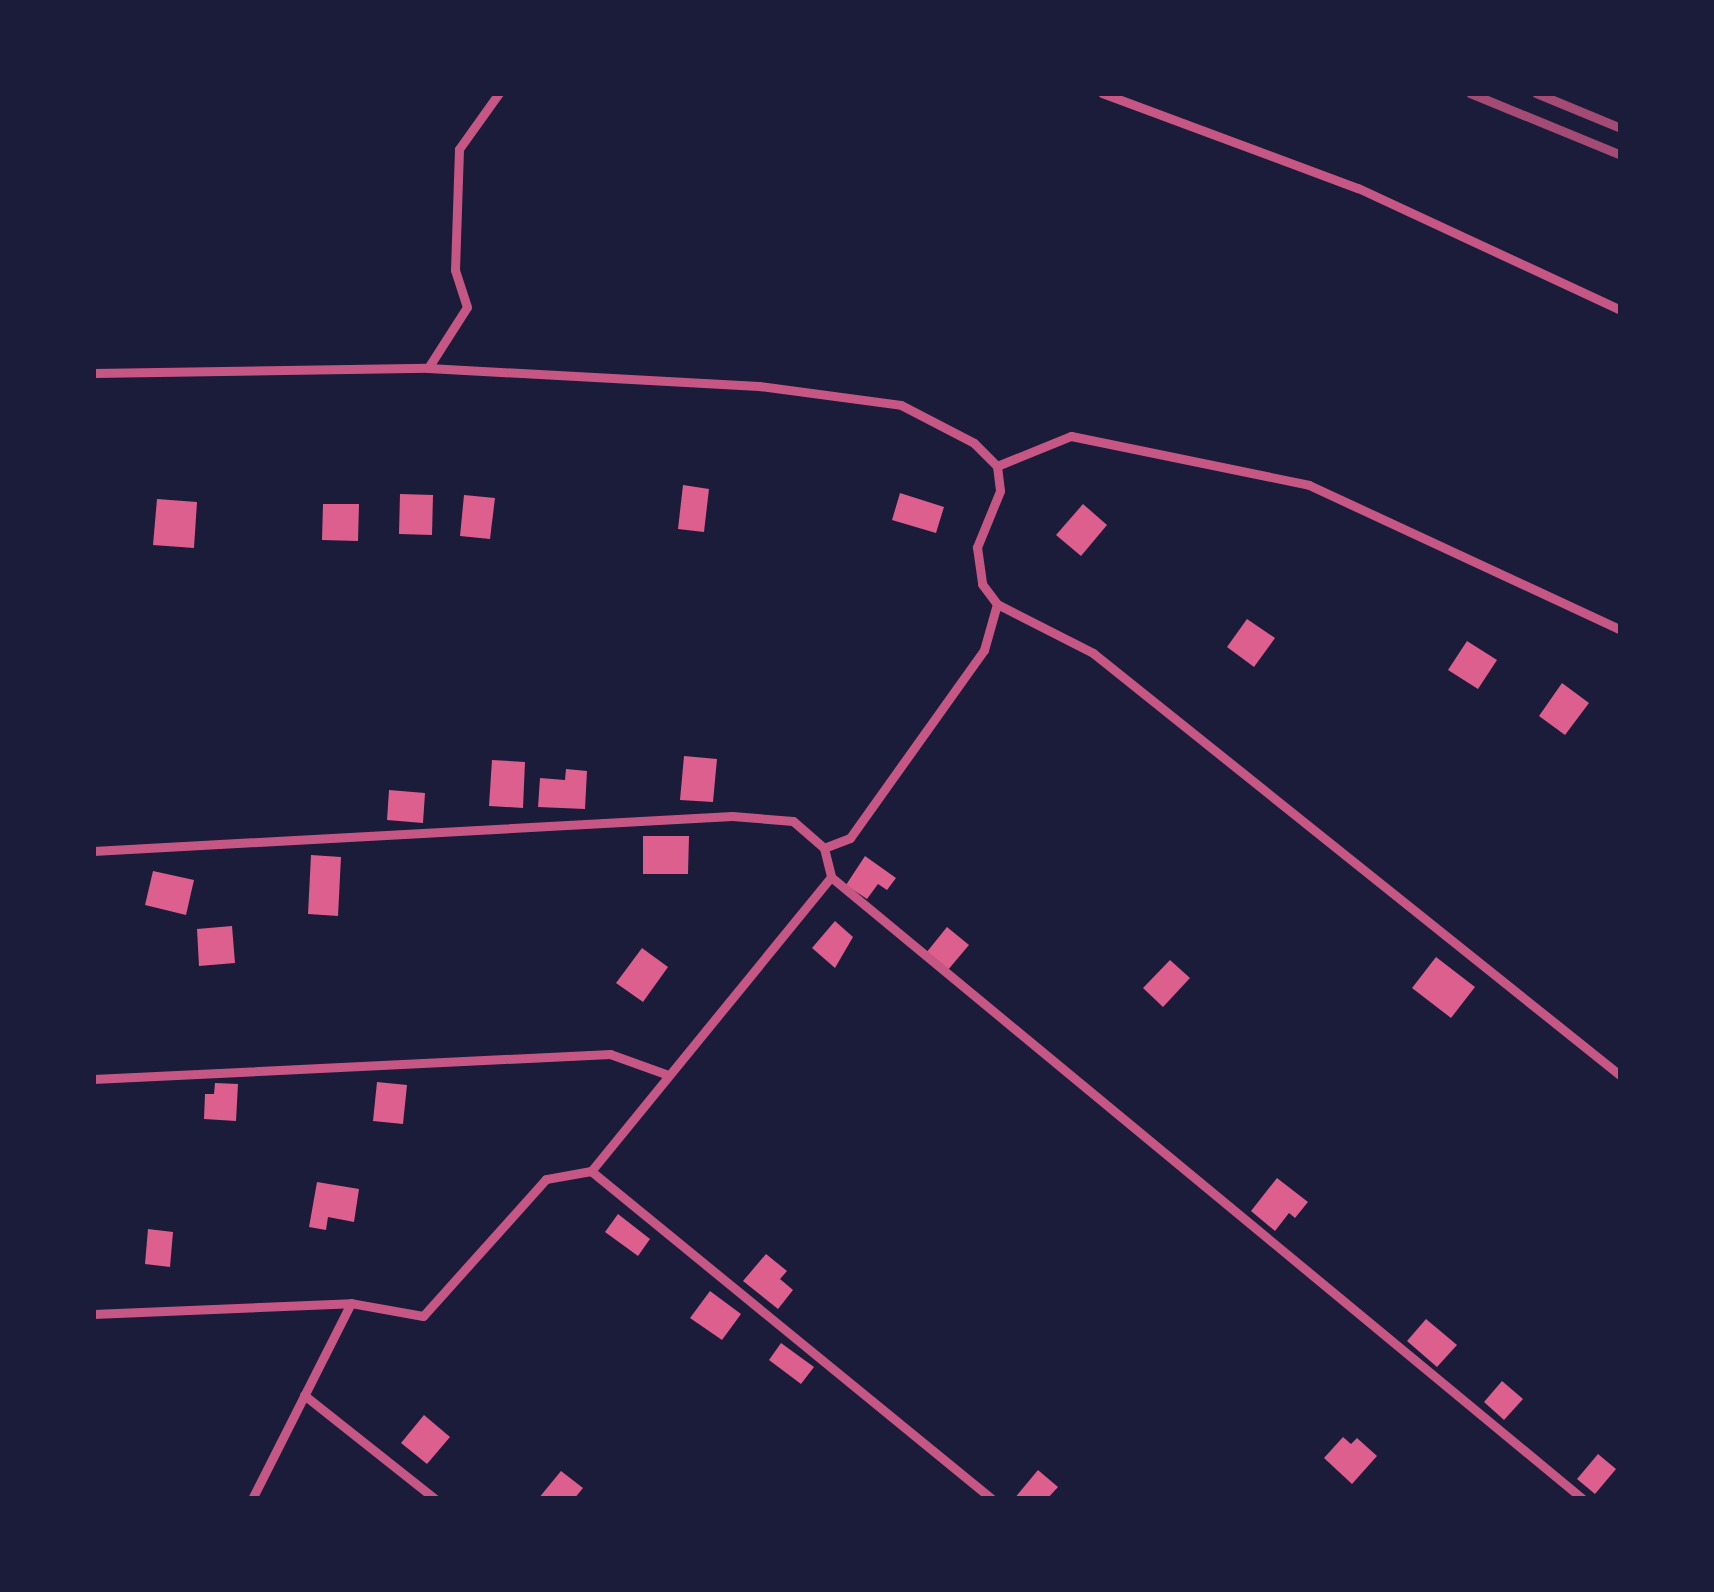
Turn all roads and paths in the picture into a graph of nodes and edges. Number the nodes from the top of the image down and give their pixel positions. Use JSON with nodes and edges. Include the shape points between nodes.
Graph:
{"nodes":[{"id":1,"x":500,"y":93,"type":"edge"},
{"id":2,"x":1102,"y":93,"type":"edge"},
{"id":3,"x":1621,"y":310,"type":"edge"},
{"id":4,"x":428,"y":368,"type":"junction"},
{"id":5,"x":93,"y":373,"type":"edge"},
{"id":6,"x":997,"y":466,"type":"junction"},
{"id":7,"x":997,"y":604,"type":"junction"},
{"id":8,"x":1621,"y":630,"type":"edge"},
{"id":9,"x":824,"y":848,"type":"junction"},
{"id":10,"x":93,"y":851,"type":"edge"},
{"id":11,"x":831,"y":878,"type":"junction"},
{"id":12,"x":666,"y":1074,"type":"junction"},
{"id":13,"x":1621,"y":1076,"type":"edge"},
{"id":14,"x":93,"y":1079,"type":"edge"},
{"id":15,"x":591,"y":1172,"type":"junction"},
{"id":16,"x":351,"y":1304,"type":"junction"},
{"id":17,"x":93,"y":1314,"type":"edge"},
{"id":18,"x":304,"y":1395,"type":"junction"},
{"id":19,"x":252,"y":1499,"type":"edge"},
{"id":20,"x":436,"y":1499,"type":"edge"},
{"id":21,"x":992,"y":1499,"type":"edge"},
{"id":22,"x":1583,"y":1499,"type":"edge"}],
"edges":[{"from":1,"to":4,"type":"lane","via":[[459,149],[455,270],[467,308]]},
{"from":2,"to":3,"type":"lane","via":[[1358,188]]},
{"from":4,"to":5,"type":"lane"},
{"from":4,"to":6,"type":"lane","via":[[759,386],[902,405],[974,443]]},
{"from":6,"to":7,"type":"lane","via":[[1000,490],[977,548],[982,584]]},
{"from":6,"to":8,"type":"lane","via":[[1071,436],[1309,485]]},
{"from":7,"to":9,"type":"lane","via":[[984,650],[850,838]]},
{"from":7,"to":13,"type":"lane","via":[[1093,653]]},
{"from":9,"to":10,"type":"lane","via":[[793,821],[733,816]]},
{"from":9,"to":11,"type":"lane"},
{"from":11,"to":12,"type":"lane"},
{"from":11,"to":22,"type":"lane"},
{"from":12,"to":14,"type":"lane","via":[[610,1054]]},
{"from":12,"to":15,"type":"lane"},
{"from":15,"to":16,"type":"lane","via":[[546,1179],[423,1316]]},
{"from":15,"to":21,"type":"lane"},
{"from":16,"to":17,"type":"lane"},
{"from":16,"to":18,"type":"lane"},
{"from":18,"to":19,"type":"lane"},
{"from":18,"to":20,"type":"lane"}]}
